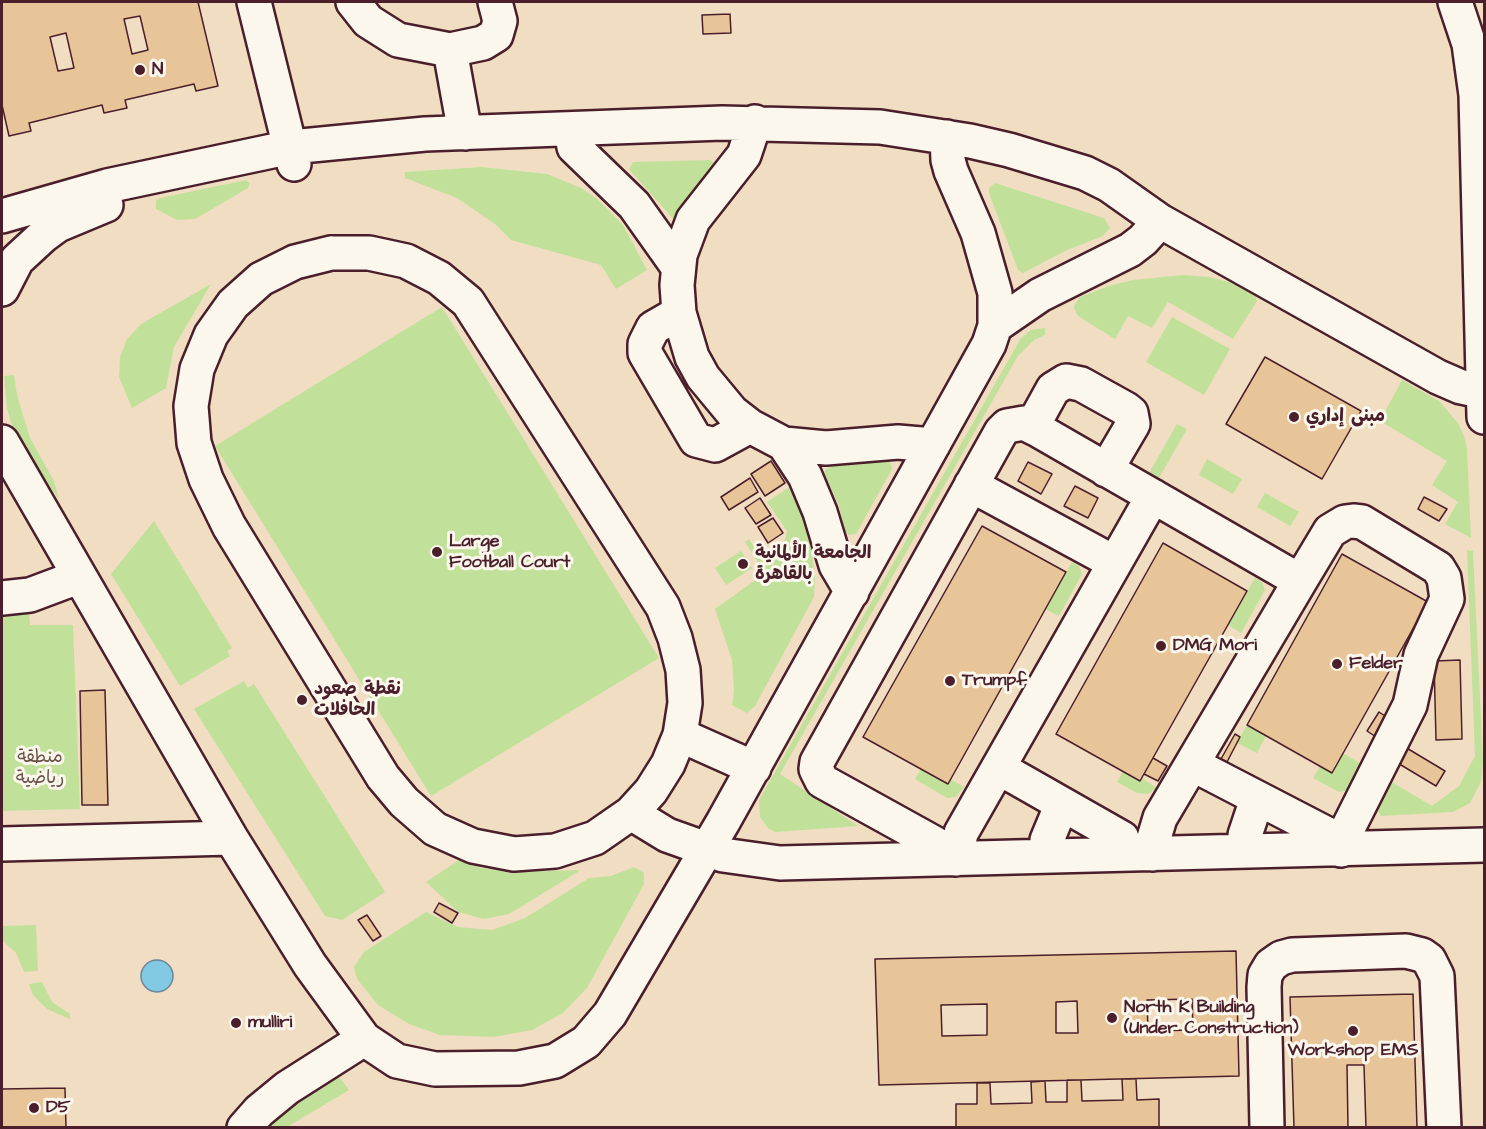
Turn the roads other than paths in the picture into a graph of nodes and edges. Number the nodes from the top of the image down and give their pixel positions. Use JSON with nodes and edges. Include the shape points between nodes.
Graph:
{"nodes":[{"id":1,"x":254,"y":2,"type":"edge"},
{"id":2,"x":353,"y":2,"type":"edge"},
{"id":3,"x":495,"y":2,"type":"edge"},
{"id":4,"x":1455,"y":2,"type":"edge"},
{"id":5,"x":450,"y":50,"type":"junction"},
{"id":6,"x":753,"y":132,"type":"junction"},
{"id":7,"x":465,"y":133,"type":"junction"},
{"id":8,"x":573,"y":138,"type":"junction"},
{"id":9,"x":948,"y":148,"type":"junction"},
{"id":10,"x":292,"y":156,"type":"junction"},
{"id":11,"x":2,"y":216,"type":"edge"},
{"id":12,"x":1160,"y":221,"type":"junction"},
{"id":13,"x":2,"y":243,"type":"edge"},
{"id":14,"x":678,"y":267,"type":"junction"},
{"id":15,"x":5,"y":283,"type":"edge"},
{"id":16,"x":679,"y":313,"type":"junction"},
{"id":17,"x":995,"y":326,"type":"junction"},
{"id":18,"x":1484,"y":400,"type":"edge"},
{"id":19,"x":750,"y":426,"type":"junction"},
{"id":20,"x":1032,"y":427,"type":"junction"},
{"id":21,"x":2,"y":442,"type":"edge"},
{"id":22,"x":784,"y":444,"type":"junction"},
{"id":23,"x":933,"y":445,"type":"junction"},
{"id":24,"x":1106,"y":470,"type":"junction"},
{"id":25,"x":971,"y":485,"type":"junction"},
{"id":26,"x":1153,"y":496,"type":"junction"},
{"id":27,"x":1115,"y":563,"type":"junction"},
{"id":28,"x":78,"y":577,"type":"junction"},
{"id":29,"x":1300,"y":581,"type":"junction"},
{"id":30,"x":852,"y":592,"type":"junction"},
{"id":31,"x":2,"y":597,"type":"edge"},
{"id":32,"x":680,"y":735,"type":"junction"},
{"id":33,"x":1192,"y":764,"type":"junction"},
{"id":34,"x":754,"y":768,"type":"junction"},
{"id":35,"x":999,"y":768,"type":"junction"},
{"id":36,"x":1257,"y":799,"type":"junction"},
{"id":37,"x":1062,"y":804,"type":"junction"},
{"id":38,"x":875,"y":812,"type":"junction"},
{"id":39,"x":631,"y":813,"type":"junction"},
{"id":40,"x":723,"y":822,"type":"junction"},
{"id":41,"x":1485,"y":830,"type":"edge"},
{"id":42,"x":1245,"y":836,"type":"junction"},
{"id":43,"x":231,"y":838,"type":"junction"},
{"id":44,"x":1338,"y":839,"type":"junction"},
{"id":45,"x":1047,"y":840,"type":"junction"},
{"id":46,"x":2,"y":844,"type":"edge"},
{"id":47,"x":1143,"y":844,"type":"junction"},
{"id":48,"x":868,"y":845,"type":"junction"},
{"id":49,"x":1485,"y":845,"type":"edge"},
{"id":50,"x":949,"y":848,"type":"junction"},
{"id":51,"x":707,"y":850,"type":"junction"},
{"id":52,"x":364,"y":1040,"type":"junction"},
{"id":53,"x":244,"y":1128,"type":"edge"},
{"id":54,"x":1267,"y":1128,"type":"edge"},
{"id":55,"x":1444,"y":1128,"type":"edge"}],
"edges":[{"from":1,"to":10,"type":"lane"},
{"from":2,"to":5,"type":"lane","via":[[368,21],[398,40]]},
{"from":3,"to":5,"type":"lane","via":[[500,21],[496,34],[483,43]]},
{"from":4,"to":18,"type":"lane","via":[[1469,44],[1476,95]]},
{"from":5,"to":7,"type":"lane"},
{"from":6,"to":8,"type":"lane"},
{"from":6,"to":9,"type":"lane","via":[[843,145]]},
{"from":6,"to":14,"type":"lane","via":[[735,168],[693,220]]},
{"from":7,"to":8,"type":"lane"},
{"from":7,"to":10,"type":"lane"},
{"from":8,"to":10,"type":"lane","via":[[421,153]]},
{"from":8,"to":14,"type":"lane","via":[[634,205]]},
{"from":9,"to":12,"type":"lane","via":[[1009,150],[1085,173]]},
{"from":9,"to":17,"type":"lane","via":[[987,261],[994,293]]},
{"from":10,"to":11,"type":"lane","via":[[107,186]]},
{"from":10,"to":15,"type":"lane","via":[[85,213],[43,236],[17,260]]},
{"from":12,"to":17,"type":"lane","via":[[1130,250],[1041,296]]},
{"from":12,"to":18,"type":"lane"},
{"from":13,"to":15,"type":"lane","via":[[8,264]]},
{"from":14,"to":16,"type":"lane"},
{"from":16,"to":19,"type":"lane","via":[[692,357],[703,377],[716,396]]},
{"from":16,"to":19,"type":"lane","via":[[653,328],[645,353],[696,440],[715,445]]},
{"from":17,"to":23,"type":"lane","via":[[981,360]]},
{"from":19,"to":22,"type":"lane"},
{"from":20,"to":24,"type":"lane"},
{"from":20,"to":24,"type":"lane","via":[[1053,389],[1066,381],[1081,384],[1126,409],[1133,424]]},
{"from":20,"to":25,"type":"lane","via":[[1015,423],[1001,432]]},
{"from":21,"to":28,"type":"lane"},
{"from":22,"to":23,"type":"lane","via":[[826,448],[898,442]]},
{"from":22,"to":30,"type":"lane","via":[[805,476],[836,565]]},
{"from":23,"to":30,"type":"lane"},
{"from":24,"to":26,"type":"lane"},
{"from":25,"to":27,"type":"lane"},
{"from":25,"to":38,"type":"lane","via":[[817,762],[822,781]]},
{"from":26,"to":27,"type":"lane"},
{"from":26,"to":29,"type":"lane"},
{"from":27,"to":35,"type":"lane"},
{"from":28,"to":31,"type":"lane","via":[[30,595]]},
{"from":28,"to":43,"type":"lane"},
{"from":29,"to":33,"type":"lane"},
{"from":29,"to":44,"type":"lane","via":[[1330,531],[1353,521],[1362,522],[1438,568],[1447,588],[1444,609],[1421,655],[1410,705]]},
{"from":30,"to":34,"type":"lane"},
{"from":32,"to":34,"type":"lane"},
{"from":32,"to":39,"type":"lane","via":[[657,782]]},
{"from":32,"to":39,"type":"lane","via":[[685,703],[683,670],[663,607],[468,302],[439,278],[406,261],[331,253],[295,262],[261,279],[233,304],[211,334],[197,369],[191,406],[194,444],[229,526],[383,777],[435,829],[473,846],[514,854],[555,851],[595,837]]},
{"from":33,"to":36,"type":"lane"},
{"from":33,"to":47,"type":"lane"},
{"from":34,"to":40,"type":"lane"},
{"from":35,"to":37,"type":"lane"},
{"from":35,"to":50,"type":"lane"},
{"from":36,"to":42,"type":"lane"},
{"from":36,"to":44,"type":"lane"},
{"from":37,"to":45,"type":"lane"},
{"from":37,"to":47,"type":"lane"},
{"from":38,"to":48,"type":"lane"},
{"from":38,"to":50,"type":"lane"},
{"from":39,"to":51,"type":"lane","via":[[668,835]]},
{"from":40,"to":48,"type":"lane","via":[[766,843]]},
{"from":40,"to":51,"type":"lane"},
{"from":41,"to":44,"type":"lane"},
{"from":42,"to":44,"type":"lane"},
{"from":42,"to":47,"type":"lane"},
{"from":43,"to":46,"type":"lane"},
{"from":43,"to":52,"type":"lane","via":[[310,966]]},
{"from":44,"to":47,"type":"lane"},
{"from":44,"to":49,"type":"lane"},
{"from":45,"to":47,"type":"lane"},
{"from":45,"to":50,"type":"lane"},
{"from":47,"to":50,"type":"lane"},
{"from":48,"to":50,"type":"lane"},
{"from":50,"to":51,"type":"lane","via":[[780,863],[740,859]]},
{"from":51,"to":52,"type":"lane","via":[[610,1014],[572,1053],[537,1066],[435,1070],[397,1061]]},
{"from":52,"to":53,"type":"lane","via":[[287,1088]]},
{"from":54,"to":55,"type":"lane","via":[[1264,987],[1271,965],[1292,955],[1406,951],[1429,960],[1437,976]]}]}
